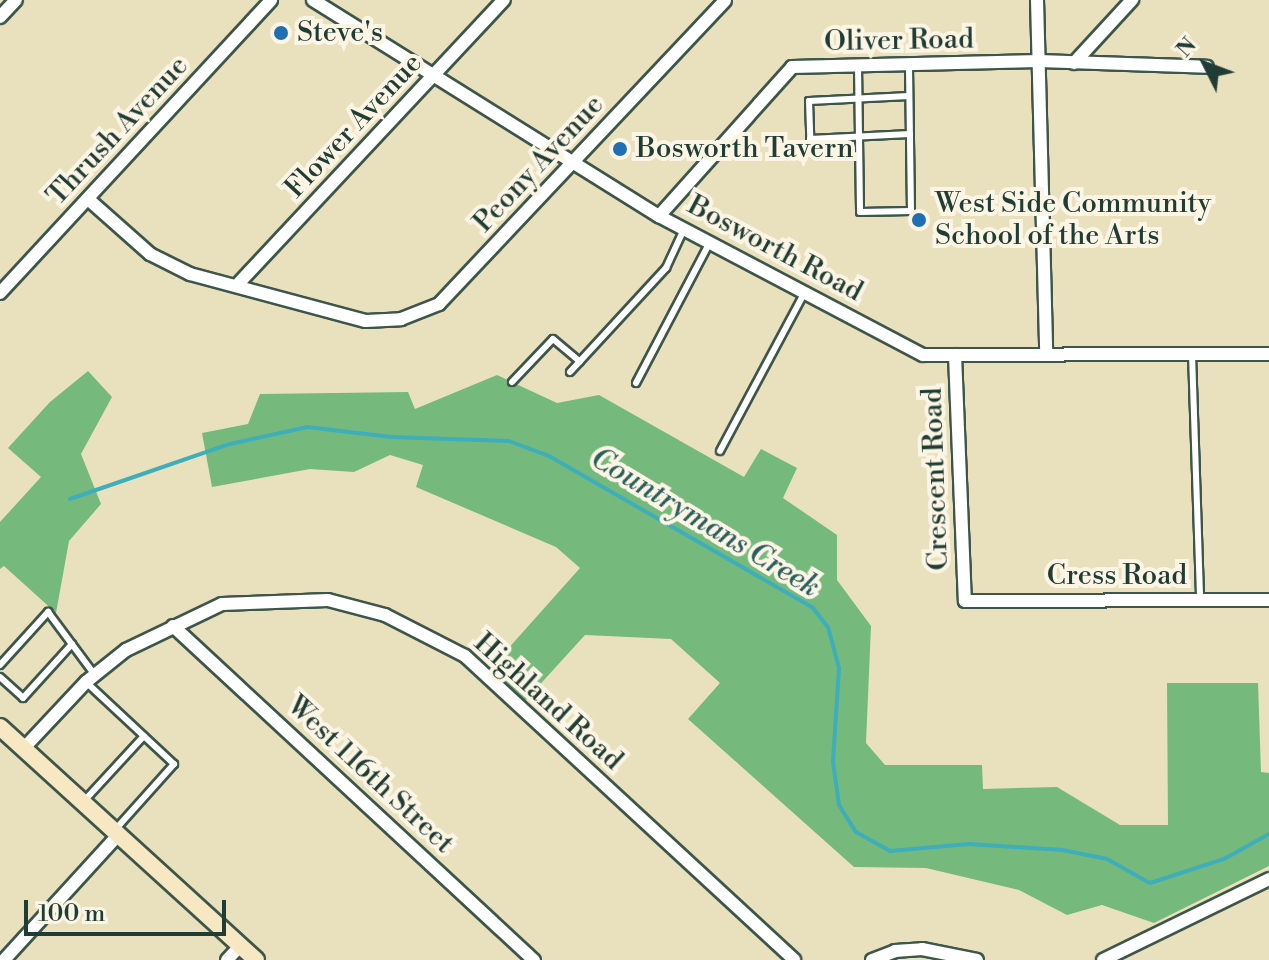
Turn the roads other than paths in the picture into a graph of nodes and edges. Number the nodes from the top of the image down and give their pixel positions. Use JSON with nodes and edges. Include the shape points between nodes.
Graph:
{"nodes":[{"id":1,"x":16,"y":0,"type":"edge"},
{"id":2,"x":271,"y":0,"type":"edge"},
{"id":3,"x":313,"y":0,"type":"edge"},
{"id":4,"x":504,"y":0,"type":"edge"},
{"id":5,"x":725,"y":0,"type":"edge"},
{"id":6,"x":1037,"y":0,"type":"edge"},
{"id":7,"x":1132,"y":0,"type":"edge"},
{"id":8,"x":0,"y":17,"type":"edge"},
{"id":9,"x":1039,"y":61,"type":"junction"},
{"id":10,"x":1074,"y":63,"type":"junction"},
{"id":11,"x":858,"y":66,"type":"junction"},
{"id":12,"x":909,"y":66,"type":"junction"},
{"id":13,"x":1207,"y":67,"type":"dead end"},
{"id":14,"x":434,"y":76,"type":"junction"},
{"id":15,"x":909,"y":96,"type":"junction"},
{"id":16,"x":858,"y":99,"type":"junction"},
{"id":17,"x":910,"y":134,"type":"junction"},
{"id":18,"x":859,"y":137,"type":"junction"},
{"id":19,"x":573,"y":164,"type":"junction"},
{"id":20,"x":88,"y":199,"type":"junction"},
{"id":21,"x":659,"y":216,"type":"junction"},
{"id":22,"x":684,"y":229,"type":"junction"},
{"id":23,"x":711,"y":241,"type":"junction"},
{"id":24,"x":238,"y":284,"type":"junction"},
{"id":25,"x":805,"y":292,"type":"junction"},
{"id":26,"x":0,"y":293,"type":"edge"},
{"id":27,"x":1046,"y":353,"type":"junction"},
{"id":28,"x":1192,"y":354,"type":"junction"},
{"id":29,"x":1269,"y":354,"type":"edge"},
{"id":30,"x":955,"y":355,"type":"junction"},
{"id":31,"x":580,"y":362,"type":"junction"},
{"id":32,"x":570,"y":372,"type":"dead end"},
{"id":33,"x":512,"y":382,"type":"dead end"},
{"id":34,"x":636,"y":383,"type":"dead end"},
{"id":35,"x":720,"y":451,"type":"dead end"},
{"id":36,"x":1200,"y":600,"type":"junction"},
{"id":37,"x":1269,"y":600,"type":"edge"},
{"id":38,"x":965,"y":601,"type":"joint"},
{"id":39,"x":173,"y":626,"type":"junction"},
{"id":40,"x":72,"y":644,"type":"junction"},
{"id":41,"x":0,"y":665,"type":"edge"},
{"id":42,"x":0,"y":677,"type":"edge"},
{"id":43,"x":90,"y":678,"type":"junction"},
{"id":44,"x":1,"y":731,"type":"edge"},
{"id":45,"x":144,"y":736,"type":"junction"},
{"id":46,"x":24,"y":748,"type":"junction"},
{"id":47,"x":83,"y":802,"type":"junction"},
{"id":48,"x":117,"y":832,"type":"junction"},
{"id":49,"x":1269,"y":879,"type":"edge"},
{"id":50,"x":240,"y":946,"type":"junction"},
{"id":51,"x":4,"y":960,"type":"edge"},
{"id":52,"x":227,"y":960,"type":"edge"},
{"id":53,"x":256,"y":960,"type":"edge"},
{"id":54,"x":534,"y":960,"type":"edge"},
{"id":55,"x":794,"y":960,"type":"edge"},
{"id":56,"x":872,"y":960,"type":"edge"},
{"id":57,"x":977,"y":960,"type":"edge"},
{"id":58,"x":1103,"y":960,"type":"edge"}],
"edges":[{"from":1,"to":8,"type":"street"},
{"from":2,"to":20,"type":"street","name":"Thrush Avenue"},
{"from":3,"to":14,"type":"street","name":"Bosworth Road"},
{"from":4,"to":14,"type":"street","name":"Flower Avenue"},
{"from":5,"to":19,"type":"street","name":"Peony Avenue"},
{"from":6,"to":9,"type":"street"},
{"from":7,"to":10,"type":"street"},
{"from":9,"to":10,"type":"street","name":"Oliver Road"},
{"from":9,"to":12,"type":"street","name":"Oliver Road"},
{"from":9,"to":27,"type":"street"},
{"from":10,"to":13,"type":"street","name":"Oliver Road"},
{"from":11,"to":12,"type":"street","name":"Oliver Road"},
{"from":11,"to":16,"type":"lane"},
{"from":11,"to":21,"type":"street","name":"Oliver Road","via":[[792,67]]},
{"from":12,"to":15,"type":"lane"},
{"from":14,"to":19,"type":"street","name":"Bosworth Road"},
{"from":14,"to":24,"type":"street","name":"Flower Avenue"},
{"from":15,"to":16,"type":"lane"},
{"from":15,"to":17,"type":"lane"},
{"from":16,"to":18,"type":"lane"},
{"from":16,"to":18,"type":"lane","via":[[809,101],[810,139]]},
{"from":17,"to":18,"type":"lane"},
{"from":17,"to":18,"type":"lane","via":[[911,211],[860,212]]},
{"from":19,"to":21,"type":"street","name":"Bosworth Road"},
{"from":19,"to":24,"type":"street","name":"Peony Avenue","via":[[439,304],[401,319],[366,321]]},
{"from":20,"to":24,"type":"street","via":[[150,254],[190,274]]},
{"from":20,"to":26,"type":"street","name":"Thrush Avenue"},
{"from":21,"to":22,"type":"street","name":"Bosworth Road"},
{"from":22,"to":23,"type":"street","name":"Bosworth Road"},
{"from":22,"to":31,"type":"lane","via":[[666,268]]},
{"from":23,"to":25,"type":"street","name":"Bosworth Road"},
{"from":23,"to":34,"type":"lane"},
{"from":25,"to":30,"type":"street","name":"Bosworth Road","via":[[923,355]]},
{"from":25,"to":35,"type":"lane"},
{"from":27,"to":28,"type":"street","name":"Bosworth Road"},
{"from":27,"to":30,"type":"street","name":"Bosworth Road"},
{"from":28,"to":29,"type":"street","name":"Bosworth Road"},
{"from":28,"to":36,"type":"lane"},
{"from":30,"to":38,"type":"street","name":"Crescent Road"},
{"from":31,"to":32,"type":"lane"},
{"from":31,"to":33,"type":"lane","via":[[553,339]]},
{"from":36,"to":37,"type":"street","name":"Cress Road"},
{"from":36,"to":38,"type":"street","name":"Cress Road"},
{"from":39,"to":43,"type":"street","name":"Highland Road","via":[[126,650]]},
{"from":39,"to":54,"type":"street","name":"West 116th Street"},
{"from":39,"to":55,"type":"street","name":"Highland Road","via":[[222,604],[328,600],[385,615],[465,656]]},
{"from":40,"to":41,"type":"lane","via":[[48,612]]},
{"from":40,"to":42,"type":"lane","via":[[23,698]]},
{"from":40,"to":43,"type":"lane"},
{"from":43,"to":45,"type":"lane"},
{"from":43,"to":46,"type":"street","name":"Highland Road"},
{"from":44,"to":46,"type":"main road"},
{"from":45,"to":47,"type":"lane"},
{"from":45,"to":48,"type":"lane","via":[[174,764]]},
{"from":46,"to":47,"type":"main road"},
{"from":47,"to":48,"type":"main road"},
{"from":48,"to":50,"type":"main road"},
{"from":48,"to":51,"type":"street"},
{"from":49,"to":58,"type":"street"},
{"from":50,"to":52,"type":"street"},
{"from":50,"to":53,"type":"main road"},
{"from":56,"to":57,"type":"street","via":[[922,949]]}]}
